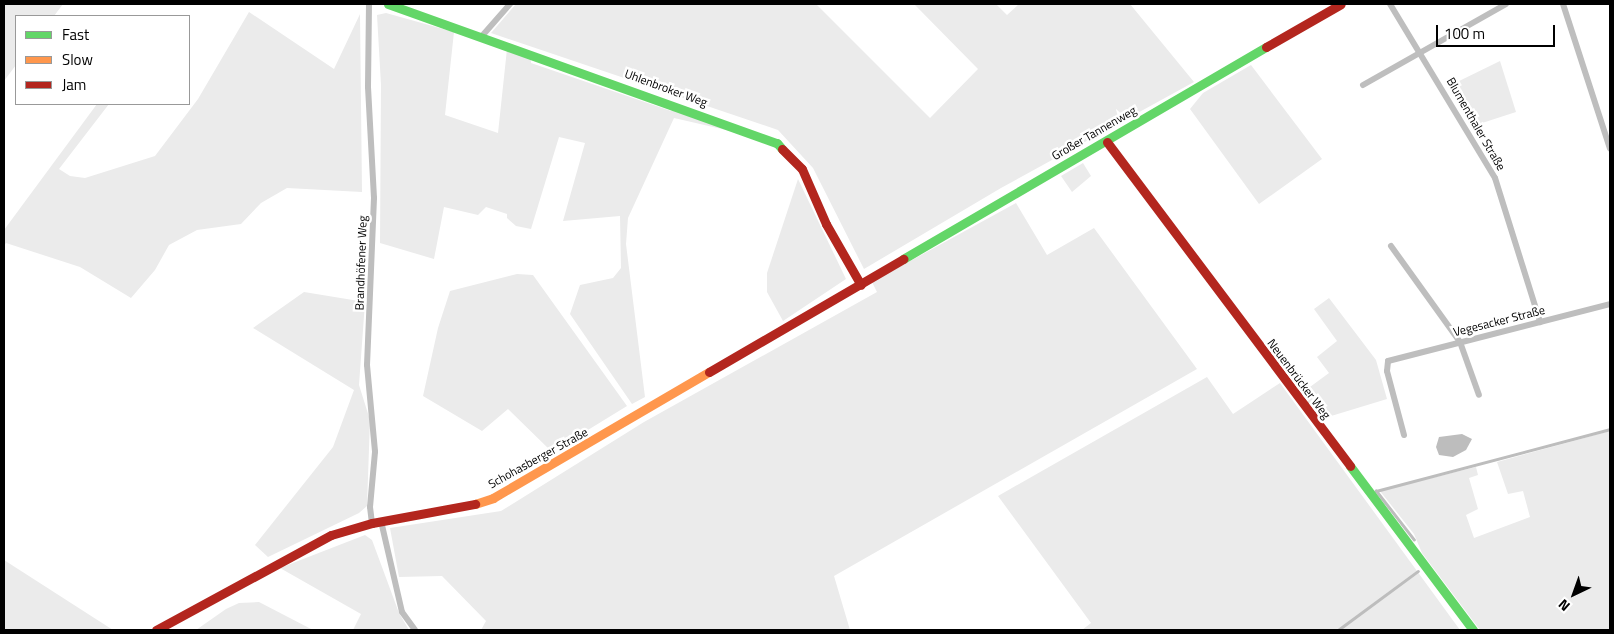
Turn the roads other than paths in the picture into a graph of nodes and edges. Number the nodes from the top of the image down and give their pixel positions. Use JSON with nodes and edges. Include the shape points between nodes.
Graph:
{"nodes":[{"id":1,"x":369,"y":4,"type":"edge"},
{"id":2,"x":388,"y":4,"type":"edge"},
{"id":3,"x":510,"y":4,"type":"edge"},
{"id":4,"x":1341,"y":4,"type":"edge"},
{"id":5,"x":1390,"y":4,"type":"edge"},
{"id":6,"x":1506,"y":4,"type":"edge"},
{"id":7,"x":1563,"y":4,"type":"edge"},
{"id":8,"x":482,"y":36,"type":"junction"},
{"id":9,"x":1419,"y":52,"type":"junction"},
{"id":10,"x":1363,"y":85,"type":"dead end"},
{"id":11,"x":1107,"y":142,"type":"junction"},
{"id":12,"x":1610,"y":144,"type":"edge"},
{"id":13,"x":1390,"y":246,"type":"dead end"},
{"id":14,"x":860,"y":286,"type":"junction"},
{"id":15,"x":1610,"y":304,"type":"edge"},
{"id":16,"x":1540,"y":322,"type":"junction"},
{"id":17,"x":1460,"y":342,"type":"junction"},
{"id":18,"x":1479,"y":395,"type":"dead end"},
{"id":19,"x":1404,"y":435,"type":"dead end"},
{"id":20,"x":377,"y":522,"type":"junction"},
{"id":21,"x":156,"y":630,"type":"edge"},
{"id":22,"x":415,"y":630,"type":"edge"},
{"id":23,"x":1474,"y":630,"type":"edge"}],
"edges":[{"from":1,"to":20,"type":"street","name":"Brandhöfener Weg","via":[[368,87],[374,198],[367,365],[375,452],[370,507]]},
{"from":2,"to":8,"type":"street","name":"Uhlenbroker Weg"},
{"from":3,"to":8,"type":"street"},
{"from":4,"to":11,"type":"street","name":"Großer Tannenweg"},
{"from":5,"to":9,"type":"street","name":"Blumenthaler Straße"},
{"from":6,"to":9,"type":"street"},
{"from":7,"to":12,"type":"street"},
{"from":8,"to":14,"type":"street","name":"Uhlenbroker Weg","via":[[777,143],[802,169],[826,224]]},
{"from":9,"to":10,"type":"street"},
{"from":9,"to":16,"type":"street","name":"Blumenthaler Straße","via":[[1495,178]]},
{"from":11,"to":14,"type":"street","name":"Großer Tannenweg"},
{"from":11,"to":23,"type":"street","name":"Neuenbrücker Weg"},
{"from":13,"to":17,"type":"street"},
{"from":14,"to":20,"type":"street","name":"Schohasberger Straße","via":[[493,498],[464,508]]},
{"from":15,"to":16,"type":"street","name":"Vegesacker Straße"},
{"from":16,"to":17,"type":"street","name":"Vegesacker Straße"},
{"from":17,"to":18,"type":"street"},
{"from":17,"to":19,"type":"street","name":"Vegesacker Straße","via":[[1388,361],[1386,371]]},
{"from":20,"to":21,"type":"street","name":"Schohasberger Straße","via":[[331,535],[300,550]]},
{"from":20,"to":22,"type":"street","name":"Brandhöfener Weg","via":[[402,612]]}]}
